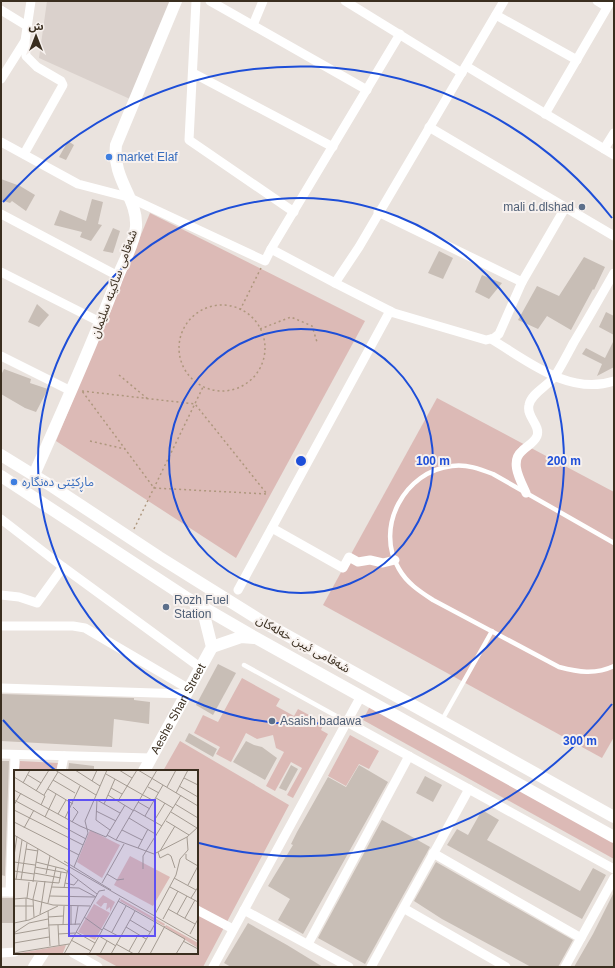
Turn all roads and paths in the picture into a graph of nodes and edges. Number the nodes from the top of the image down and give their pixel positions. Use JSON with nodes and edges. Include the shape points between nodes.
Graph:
{"nodes":[{"id":1,"x":31,"y":1,"type":"edge"},
{"id":2,"x":176,"y":1,"type":"edge"},
{"id":3,"x":196,"y":1,"type":"edge"},
{"id":4,"x":210,"y":1,"type":"edge"},
{"id":5,"x":263,"y":1,"type":"edge"},
{"id":6,"x":504,"y":1,"type":"edge"},
{"id":7,"x":597,"y":1,"type":"edge"},
{"id":8,"x":350,"y":2,"type":"edge"},
{"id":9,"x":609,"y":4,"type":"edge"},
{"id":10,"x":1,"y":10,"type":"edge"},
{"id":11,"x":496,"y":15,"type":"junction"},
{"id":12,"x":253,"y":25,"type":"junction"},
{"id":13,"x":27,"y":26,"type":"junction"},
{"id":14,"x":400,"y":34,"type":"junction"},
{"id":15,"x":25,"y":41,"type":"junction"},
{"id":16,"x":577,"y":60,"type":"junction"},
{"id":17,"x":464,"y":69,"type":"junction"},
{"id":18,"x":192,"y":73,"type":"junction"},
{"id":19,"x":1,"y":79,"type":"edge"},
{"id":20,"x":367,"y":90,"type":"junction"},
{"id":21,"x":545,"y":114,"type":"junction"},
{"id":22,"x":430,"y":127,"type":"junction"},
{"id":23,"x":614,"y":133,"type":"edge"},
{"id":24,"x":1,"y":142,"type":"edge"},
{"id":25,"x":333,"y":147,"type":"junction"},
{"id":26,"x":604,"y":150,"type":"junction"},
{"id":27,"x":24,"y":154,"type":"junction"},
{"id":28,"x":614,"y":155,"type":"edge"},
{"id":29,"x":128,"y":197,"type":"junction"},
{"id":30,"x":565,"y":208,"type":"junction"},
{"id":31,"x":294,"y":212,"type":"junction"},
{"id":32,"x":378,"y":212,"type":"junction"},
{"id":33,"x":1,"y":214,"type":"edge"},
{"id":34,"x":614,"y":236,"type":"edge"},
{"id":35,"x":270,"y":249,"type":"junction"},
{"id":36,"x":265,"y":261,"type":"junction"},
{"id":37,"x":1,"y":272,"type":"edge"},
{"id":38,"x":614,"y":273,"type":"edge"},
{"id":39,"x":118,"y":276,"type":"junction"},
{"id":40,"x":522,"y":282,"type":"junction"},
{"id":41,"x":335,"y":283,"type":"junction"},
{"id":42,"x":240,"y":310,"type":"junction"},
{"id":43,"x":390,"y":311,"type":"junction"},
{"id":44,"x":100,"y":322,"type":"junction"},
{"id":45,"x":260,"y":329,"type":"junction"},
{"id":46,"x":491,"y":340,"type":"junction"},
{"id":47,"x":317,"y":342,"type":"dead end"},
{"id":48,"x":1,"y":356,"type":"edge"},
{"id":49,"x":119,"y":375,"type":"dead end"},
{"id":50,"x":554,"y":377,"type":"junction"},
{"id":51,"x":614,"y":380,"type":"edge"},
{"id":52,"x":204,"y":386,"type":"junction"},
{"id":53,"x":71,"y":391,"type":"junction"},
{"id":54,"x":149,"y":400,"type":"junction"},
{"id":55,"x":195,"y":404,"type":"junction"},
{"id":56,"x":90,"y":441,"type":"dead end"},
{"id":57,"x":125,"y":449,"type":"junction"},
{"id":58,"x":1,"y":455,"type":"edge"},
{"id":59,"x":34,"y":475,"type":"junction"},
{"id":60,"x":1,"y":477,"type":"edge"},
{"id":61,"x":154,"y":488,"type":"junction"},
{"id":62,"x":526,"y":493,"type":"junction"},
{"id":63,"x":1,"y":519,"type":"edge"},
{"id":64,"x":272,"y":528,"type":"junction"},
{"id":65,"x":130,"y":538,"type":"junction"},
{"id":66,"x":614,"y":543,"type":"edge"},
{"id":67,"x":158,"y":557,"type":"junction"},
{"id":68,"x":395,"y":560,"type":"junction"},
{"id":69,"x":63,"y":567,"type":"junction"},
{"id":70,"x":146,"y":572,"type":"junction"},
{"id":71,"x":238,"y":590,"type":"dead end"},
{"id":72,"x":1,"y":595,"type":"edge"},
{"id":73,"x":187,"y":598,"type":"junction"},
{"id":74,"x":1,"y":626,"type":"edge"},
{"id":75,"x":492,"y":631,"type":"junction"},
{"id":76,"x":256,"y":638,"type":"junction"},
{"id":77,"x":291,"y":638,"type":"junction"},
{"id":78,"x":212,"y":647,"type":"junction"},
{"id":79,"x":283,"y":653,"type":"junction"},
{"id":80,"x":244,"y":665,"type":"dead end"},
{"id":81,"x":614,"y":666,"type":"edge"},
{"id":82,"x":201,"y":668,"type":"junction"},
{"id":83,"x":1,"y":688,"type":"edge"},
{"id":84,"x":188,"y":692,"type":"junction"},
{"id":85,"x":362,"y":696,"type":"junction"},
{"id":86,"x":441,"y":721,"type":"junction"},
{"id":87,"x":347,"y":722,"type":"junction"},
{"id":88,"x":1,"y":754,"type":"edge"},
{"id":89,"x":15,"y":755,"type":"junction"},
{"id":90,"x":64,"y":756,"type":"junction"},
{"id":91,"x":409,"y":756,"type":"junction"},
{"id":92,"x":151,"y":758,"type":"junction"},
{"id":93,"x":14,"y":770,"type":"edge"},
{"id":94,"x":61,"y":770,"type":"edge"},
{"id":95,"x":145,"y":770,"type":"edge"},
{"id":96,"x":14,"y":778,"type":"edge"},
{"id":97,"x":469,"y":789,"type":"junction"},
{"id":98,"x":613,"y":815,"type":"edge"},
{"id":99,"x":614,"y":837,"type":"edge"},
{"id":100,"x":433,"y":853,"type":"junction"},
{"id":101,"x":614,"y":869,"type":"edge"},
{"id":102,"x":614,"y":878,"type":"edge"},
{"id":103,"x":9,"y":892,"type":"edge"},
{"id":104,"x":405,"y":909,"type":"junction"},
{"id":105,"x":244,"y":910,"type":"junction"},
{"id":106,"x":198,"y":911,"type":"edge"},
{"id":107,"x":233,"y":929,"type":"junction"},
{"id":108,"x":581,"y":938,"type":"junction"},
{"id":109,"x":308,"y":944,"type":"junction"},
{"id":110,"x":14,"y":952,"type":"edge"},
{"id":111,"x":1,"y":953,"type":"edge"},
{"id":112,"x":42,"y":954,"type":"edge"},
{"id":113,"x":75,"y":954,"type":"edge"},
{"id":114,"x":492,"y":963,"type":"edge"},
{"id":115,"x":34,"y":967,"type":"edge"},
{"id":116,"x":98,"y":967,"type":"edge"},
{"id":117,"x":214,"y":967,"type":"edge"},
{"id":118,"x":349,"y":967,"type":"edge"},
{"id":119,"x":371,"y":967,"type":"edge"},
{"id":120,"x":506,"y":967,"type":"edge"},
{"id":121,"x":565,"y":967,"type":"edge"}],
"edges":[{"from":1,"to":13,"type":"street"},
{"from":2,"to":29,"type":"main road","name":"شەقامی ساکینە سلێمان","via":[[116,145],[116,164]]},
{"from":3,"to":18,"type":"street"},
{"from":4,"to":12,"type":"street"},
{"from":5,"to":12,"type":"street"},
{"from":6,"to":11,"type":"street"},
{"from":7,"to":9,"type":"street"},
{"from":8,"to":14,"type":"street"},
{"from":9,"to":16,"type":"street"},
{"from":10,"to":13,"type":"street"},
{"from":11,"to":16,"type":"street"},
{"from":11,"to":17,"type":"street"},
{"from":12,"to":20,"type":"street"},
{"from":13,"to":15,"type":"street"},
{"from":14,"to":17,"type":"street"},
{"from":14,"to":20,"type":"street"},
{"from":15,"to":19,"type":"street"},
{"from":15,"to":27,"type":"street","via":[[26,56],[61,81],[62,85]]},
{"from":16,"to":21,"type":"street"},
{"from":17,"to":21,"type":"street"},
{"from":17,"to":22,"type":"street"},
{"from":18,"to":25,"type":"street"},
{"from":18,"to":31,"type":"street","via":[[189,140]]},
{"from":20,"to":25,"type":"street"},
{"from":21,"to":26,"type":"street"},
{"from":22,"to":30,"type":"street"},
{"from":22,"to":32,"type":"street"},
{"from":23,"to":26,"type":"street"},
{"from":24,"to":27,"type":"street"},
{"from":25,"to":31,"type":"street"},
{"from":26,"to":28,"type":"street"},
{"from":27,"to":29,"type":"street","via":[[78,184]]},
{"from":29,"to":36,"type":"street"},
{"from":29,"to":39,"type":"main road","name":"شەقامی ساکینە سلێمان","via":[[134,211],[136,226]]},
{"from":30,"to":34,"type":"street"},
{"from":30,"to":40,"type":"street"},
{"from":31,"to":35,"type":"street"},
{"from":32,"to":40,"type":"street"},
{"from":32,"to":41,"type":"street"},
{"from":33,"to":39,"type":"street"},
{"from":35,"to":36,"type":"street"},
{"from":35,"to":41,"type":"street"},
{"from":36,"to":42,"type":"path"},
{"from":37,"to":44,"type":"street"},
{"from":38,"to":50,"type":"street"},
{"from":39,"to":44,"type":"main road","name":"شەقامی ساکینە سلێمان"},
{"from":40,"to":46,"type":"street","via":[[499,334]]},
{"from":41,"to":43,"type":"street"},
{"from":42,"to":45,"type":"path","via":[[251,316]]},
{"from":42,"to":52,"type":"path","via":[[225,305],[211,306],[198,312],[187,322],[181,334],[178,348],[181,362],[188,374]]},
{"from":43,"to":46,"type":"street"},
{"from":43,"to":64,"type":"street"},
{"from":44,"to":53,"type":"main road","name":"شەقامی ساکینە سلێمان"},
{"from":45,"to":47,"type":"path","via":[[291,317],[312,326]]},
{"from":45,"to":52,"type":"path","via":[[264,341],[264,355],[260,369],[251,380],[239,388],[225,391],[211,390]]},
{"from":46,"to":50,"type":"street"},
{"from":48,"to":53,"type":"street"},
{"from":49,"to":54,"type":"path"},
{"from":50,"to":51,"type":"street","via":[[591,386]]},
{"from":50,"to":62,"type":"street","via":[[528,406],[528,412],[537,428],[536,438],[518,456],[516,462],[516,469]]},
{"from":52,"to":55,"type":"path"},
{"from":53,"to":59,"type":"main road","name":"شەقامی ساکینە سلێمان"},
{"from":54,"to":55,"type":"path"},
{"from":54,"to":57,"type":"path","via":[[82,392]]},
{"from":55,"to":61,"type":"path"},
{"from":55,"to":61,"type":"path","via":[[267,494]]},
{"from":56,"to":57,"type":"path"},
{"from":57,"to":61,"type":"path"},
{"from":58,"to":59,"type":"main road","name":"شەقامی ئیبن خەلەکان"},
{"from":59,"to":65,"type":"main road","name":"شەقامی ئیبن خەلەکان"},
{"from":60,"to":70,"type":"main road","name":"شەقامی ئیبن خەلەکان"},
{"from":61,"to":65,"type":"path"},
{"from":62,"to":66,"type":"lane"},
{"from":62,"to":68,"type":"lane","via":[[475,467],[452,466],[430,472],[411,485],[398,503],[390,525],[391,548]]},
{"from":63,"to":69,"type":"street"},
{"from":64,"to":68,"type":"street","via":[[343,568],[349,557],[358,562],[370,560],[383,563]]},
{"from":64,"to":71,"type":"street"},
{"from":65,"to":67,"type":"main road","name":"شەقامی ئیبن خەلەکان"},
{"from":67,"to":70,"type":"main road"},
{"from":67,"to":77,"type":"main road","name":"شەقامی ئیبن خەلەکان"},
{"from":68,"to":75,"type":"lane","via":[[413,587]]},
{"from":69,"to":72,"type":"street","via":[[37,603]]},
{"from":69,"to":82,"type":"street"},
{"from":70,"to":73,"type":"main road","name":"شەقامی ئیبن خەلەکان"},
{"from":73,"to":76,"type":"main road","name":"شەقامی ئیبن خەلەکان"},
{"from":73,"to":78,"type":"main road","via":[[204,615]]},
{"from":74,"to":84,"type":"street","via":[[85,628]]},
{"from":75,"to":81,"type":"lane","via":[[559,667],[581,673],[605,670]]},
{"from":75,"to":86,"type":"lane"},
{"from":76,"to":78,"type":"main road","via":[[241,637]]},
{"from":76,"to":79,"type":"main road","name":"شەقامی ئیبن خەلەکان"},
{"from":77,"to":79,"type":"main road"},
{"from":77,"to":86,"type":"main road","name":"شەقامی ئیبن خەلەکان"},
{"from":78,"to":82,"type":"main road","name":"Aeshe Shan Street"},
{"from":79,"to":85,"type":"main road","name":"شەقامی ئیبن خەلەکان"},
{"from":80,"to":87,"type":"lane"},
{"from":82,"to":84,"type":"main road","name":"Aeshe Shan Street"},
{"from":83,"to":84,"type":"street"},
{"from":84,"to":92,"type":"main road","name":"Aeshe Shan Street"},
{"from":85,"to":87,"type":"street"},
{"from":85,"to":99,"type":"main road","name":"شەقامی ئیبن خەلەکان"},
{"from":86,"to":98,"type":"main road","name":"شەقامی ئیبن خەلەکان"},
{"from":87,"to":91,"type":"street"},
{"from":87,"to":105,"type":"street"},
{"from":88,"to":89,"type":"street"},
{"from":89,"to":90,"type":"street"},
{"from":89,"to":93,"type":"street"},
{"from":90,"to":92,"type":"street"},
{"from":90,"to":94,"type":"street"},
{"from":91,"to":97,"type":"street"},
{"from":91,"to":109,"type":"street"},
{"from":92,"to":95,"type":"main road","name":"Aeshe Shan Street"},
{"from":96,"to":103,"type":"street"},
{"from":97,"to":100,"type":"street"},
{"from":97,"to":101,"type":"street"},
{"from":100,"to":104,"type":"street"},
{"from":100,"to":108,"type":"street"},
{"from":102,"to":108,"type":"street"},
{"from":104,"to":114,"type":"street"},
{"from":104,"to":119,"type":"street"},
{"from":105,"to":107,"type":"street"},
{"from":105,"to":109,"type":"street"},
{"from":106,"to":107,"type":"street"},
{"from":107,"to":117,"type":"street"},
{"from":108,"to":121,"type":"street"},
{"from":109,"to":118,"type":"street"},
{"from":110,"to":111,"type":"street"},
{"from":112,"to":115,"type":"main road"},
{"from":113,"to":116,"type":"street"},
{"from":114,"to":120,"type":"street"}]}
